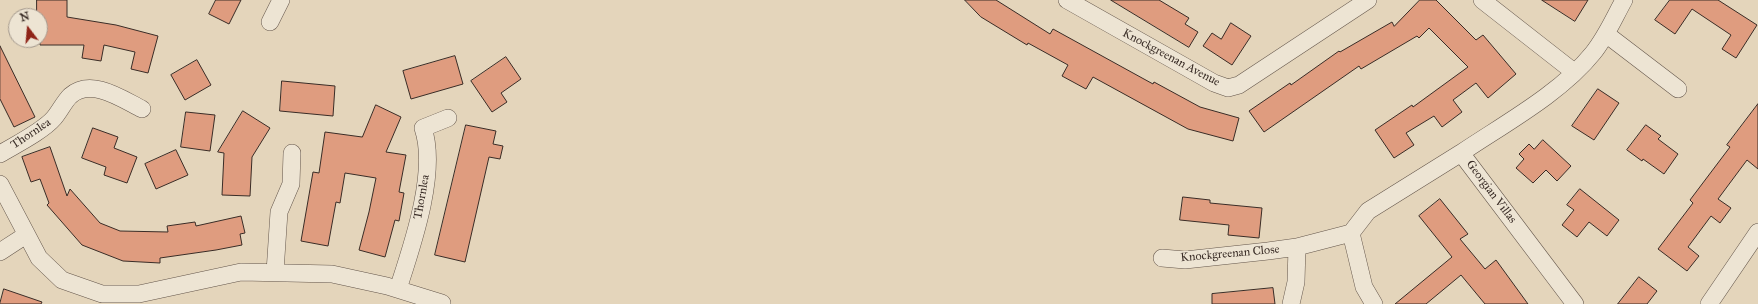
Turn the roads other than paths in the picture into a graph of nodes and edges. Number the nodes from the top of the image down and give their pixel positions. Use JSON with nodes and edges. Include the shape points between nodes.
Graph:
{"nodes":[{"id":1,"x":281,"y":0,"type":"edge"},
{"id":2,"x":1067,"y":0,"type":"edge"},
{"id":3,"x":1482,"y":0,"type":"edge"},
{"id":4,"x":1624,"y":0,"type":"edge"},
{"id":5,"x":1358,"y":3,"type":"edge"},
{"id":6,"x":270,"y":22,"type":"dead end"},
{"id":7,"x":1606,"y":34,"type":"junction"},
{"id":8,"x":1574,"y":72,"type":"junction"},
{"id":9,"x":1678,"y":89,"type":"dead end"},
{"id":10,"x":142,"y":109,"type":"dead end"},
{"id":11,"x":448,"y":118,"type":"dead end"},
{"id":12,"x":292,"y":153,"type":"dead end"},
{"id":13,"x":1461,"y":153,"type":"junction"},
{"id":14,"x":0,"y":154,"type":"edge"},
{"id":15,"x":0,"y":184,"type":"edge"},
{"id":16,"x":1758,"y":232,"type":"edge"},
{"id":17,"x":1351,"y":233,"type":"junction"},
{"id":18,"x":26,"y":235,"type":"junction"},
{"id":19,"x":1297,"y":247,"type":"junction"},
{"id":20,"x":0,"y":252,"type":"edge"},
{"id":21,"x":1162,"y":258,"type":"dead end"},
{"id":22,"x":275,"y":272,"type":"junction"},
{"id":23,"x":398,"y":289,"type":"junction"},
{"id":24,"x":125,"y":299,"type":"edge"},
{"id":25,"x":442,"y":303,"type":"edge"},
{"id":26,"x":1291,"y":304,"type":"edge"},
{"id":27,"x":1374,"y":304,"type":"edge"},
{"id":28,"x":1575,"y":304,"type":"edge"},
{"id":29,"x":1709,"y":304,"type":"edge"}],
"edges":[{"from":1,"to":6,"type":"street"},
{"from":2,"to":5,"type":"street","name":"Knockgreenan Avenue","via":[[1207,79],[1228,88],[1239,85]]},
{"from":3,"to":8,"type":"street"},
{"from":4,"to":7,"type":"street","name":"Georgian Villas"},
{"from":7,"to":8,"type":"street","name":"Georgian Villas","via":[[1593,53]]},
{"from":7,"to":9,"type":"street"},
{"from":8,"to":13,"type":"street","name":"Georgian Villas","via":[[1545,97]]},
{"from":10,"to":14,"type":"street","name":"Thornlea","via":[[108,92],[88,87],[71,95],[54,119]]},
{"from":11,"to":23,"type":"street","name":"Thornlea","via":[[423,128],[427,139],[426,185],[411,250]]},
{"from":12,"to":22,"type":"street","via":[[291,184],[279,212]]},
{"from":13,"to":17,"type":"street","via":[[1368,211]]},
{"from":13,"to":28,"type":"street","name":"Georgian Villas"},
{"from":15,"to":18,"type":"street"},
{"from":16,"to":29,"type":"street"},
{"from":17,"to":19,"type":"street","name":"Knockgreenan Close"},
{"from":17,"to":27,"type":"street","via":[[1364,288]]},
{"from":18,"to":20,"type":"street"},
{"from":18,"to":24,"type":"street","via":[[39,258],[62,280]]},
{"from":19,"to":21,"type":"street","name":"Knockgreenan Close","via":[[1185,260]]},
{"from":19,"to":26,"type":"street","name":"Knockgreenan Close","via":[[1296,282]]},
{"from":22,"to":23,"type":"street","via":[[332,274]]},
{"from":22,"to":24,"type":"street","via":[[241,272]]},
{"from":23,"to":25,"type":"street"}]}
